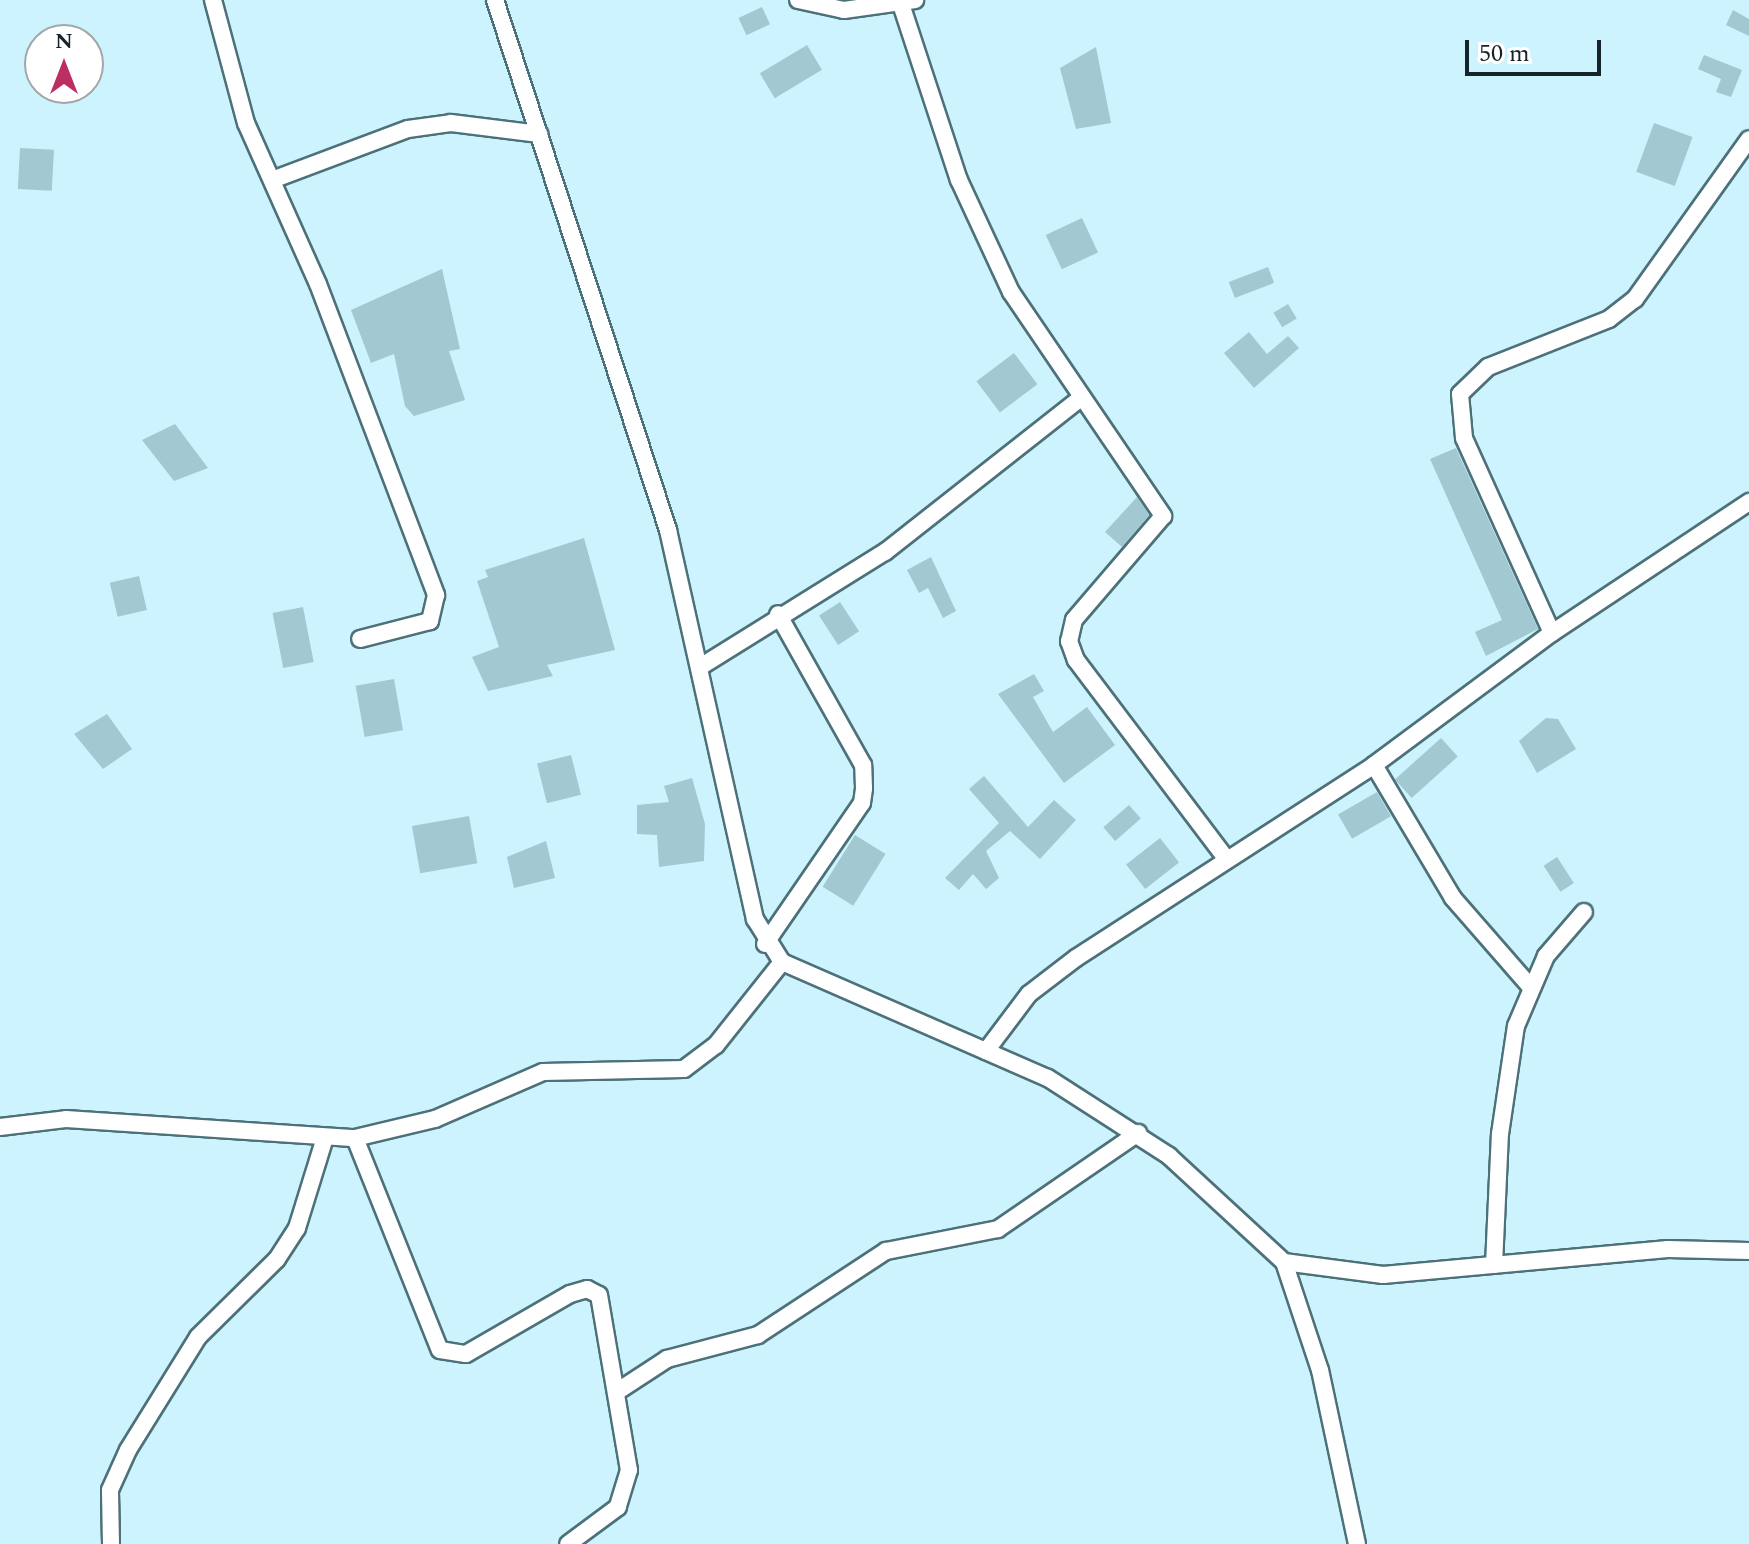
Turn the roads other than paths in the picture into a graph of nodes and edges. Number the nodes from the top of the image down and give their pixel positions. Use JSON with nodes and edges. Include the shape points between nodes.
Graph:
{"nodes":[{"id":1,"x":213,"y":0,"type":"edge"},
{"id":2,"x":495,"y":0,"type":"edge"},
{"id":3,"x":798,"y":0,"type":"edge"},
{"id":4,"x":908,"y":2,"type":"edge"},
{"id":5,"x":539,"y":134,"type":"junction"},
{"id":6,"x":1749,"y":139,"type":"edge"},
{"id":7,"x":272,"y":180,"type":"junction"},
{"id":8,"x":1078,"y":400,"type":"junction"},
{"id":9,"x":1749,"y":502,"type":"edge"},
{"id":10,"x":778,"y":614,"type":"junction"},
{"id":11,"x":1552,"y":633,"type":"junction"},
{"id":12,"x":360,"y":639,"type":"dead end"},
{"id":13,"x":700,"y":667,"type":"junction"},
{"id":14,"x":1374,"y":765,"type":"junction"},
{"id":15,"x":1224,"y":856,"type":"junction"},
{"id":16,"x":1584,"y":912,"type":"dead end"},
{"id":17,"x":765,"y":944,"type":"junction"},
{"id":18,"x":782,"y":962,"type":"junction"},
{"id":19,"x":1529,"y":985,"type":"junction"},
{"id":20,"x":986,"y":1051,"type":"junction"},
{"id":21,"x":0,"y":1127,"type":"edge"},
{"id":22,"x":1138,"y":1133,"type":"junction"},
{"id":23,"x":355,"y":1138,"type":"junction"},
{"id":24,"x":324,"y":1141,"type":"junction"},
{"id":25,"x":1749,"y":1251,"type":"edge"},
{"id":26,"x":1284,"y":1262,"type":"junction"},
{"id":27,"x":1494,"y":1265,"type":"junction"},
{"id":28,"x":618,"y":1391,"type":"junction"},
{"id":29,"x":111,"y":1544,"type":"edge"},
{"id":30,"x":568,"y":1544,"type":"edge"},
{"id":31,"x":1357,"y":1544,"type":"edge"}],
"edges":[{"from":1,"to":7,"type":"street","via":[[236,94]]},
{"from":2,"to":5,"type":"street"},
{"from":3,"to":4,"type":"street","via":[[844,10]]},
{"from":4,"to":8,"type":"street","via":[[959,180],[1011,292]]},
{"from":5,"to":7,"type":"street","via":[[451,123],[408,129]]},
{"from":5,"to":13,"type":"street","via":[[668,530]]},
{"from":6,"to":11,"type":"street","via":[[1635,299],[1609,319],[1488,367],[1460,394],[1464,438]]},
{"from":7,"to":12,"type":"street","via":[[436,595],[430,621]]},
{"from":8,"to":10,"type":"street","via":[[885,552]]},
{"from":8,"to":15,"type":"street","via":[[1163,516],[1074,620],[1069,641]]},
{"from":9,"to":11,"type":"street"},
{"from":10,"to":13,"type":"street"},
{"from":10,"to":17,"type":"street","via":[[863,765],[864,788],[862,803]]},
{"from":11,"to":14,"type":"street"},
{"from":13,"to":17,"type":"street"},
{"from":14,"to":15,"type":"street"},
{"from":14,"to":19,"type":"street","via":[[1453,898]]},
{"from":15,"to":20,"type":"street","via":[[1029,994]]},
{"from":16,"to":19,"type":"street"},
{"from":17,"to":18,"type":"street"},
{"from":18,"to":20,"type":"street"},
{"from":18,"to":23,"type":"street","via":[[716,1045],[684,1069],[543,1072],[435,1119]]},
{"from":19,"to":27,"type":"street","via":[[1506,1076]]},
{"from":20,"to":22,"type":"street","via":[[1048,1078]]},
{"from":21,"to":24,"type":"street","via":[[66,1119]]},
{"from":22,"to":26,"type":"street"},
{"from":22,"to":28,"type":"street","via":[[998,1229],[886,1251],[758,1335],[667,1359]]},
{"from":23,"to":24,"type":"street"},
{"from":23,"to":28,"type":"street","via":[[440,1350],[466,1354],[587,1289],[599,1295],[608,1319]]},
{"from":24,"to":29,"type":"street","via":[[297,1228],[277,1259],[198,1337],[128,1450],[110,1490]]},
{"from":25,"to":27,"type":"street","via":[[1668,1249]]},
{"from":26,"to":27,"type":"street","via":[[1383,1275]]},
{"from":26,"to":31,"type":"street","via":[[1320,1370]]},
{"from":28,"to":30,"type":"street","via":[[626,1489],[618,1507]]}]}
